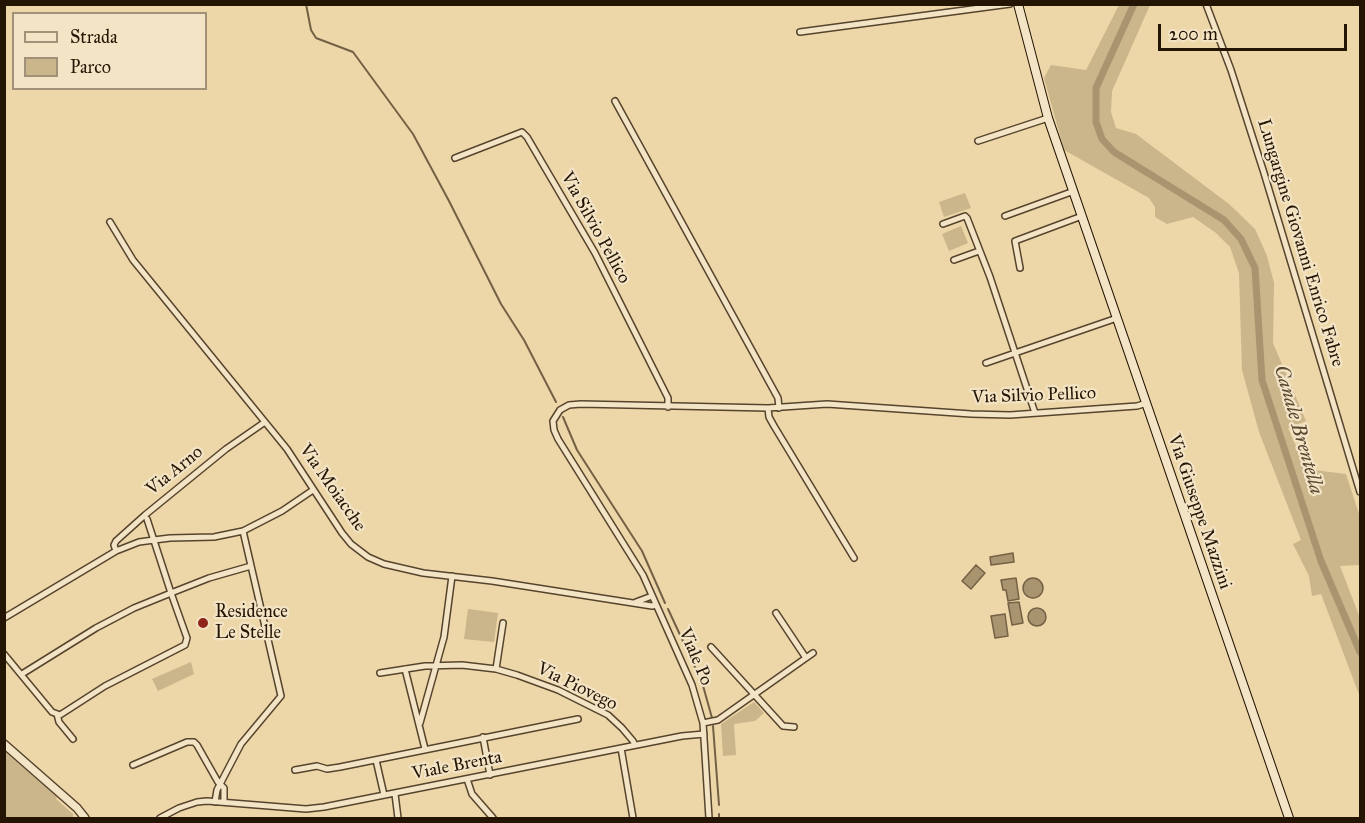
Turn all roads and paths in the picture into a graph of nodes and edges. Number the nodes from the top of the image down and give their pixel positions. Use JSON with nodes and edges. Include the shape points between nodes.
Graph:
{"nodes":[{"id":1,"x":1010,"y":4,"type":"edge"},
{"id":2,"x":1018,"y":4,"type":"edge"},
{"id":3,"x":1206,"y":4,"type":"edge"},
{"id":4,"x":800,"y":32,"type":"dead end"},
{"id":5,"x":615,"y":101,"type":"dead end"},
{"id":6,"x":1048,"y":118,"type":"junction"},
{"id":7,"x":978,"y":141,"type":"dead end"},
{"id":8,"x":455,"y":158,"type":"dead end"},
{"id":9,"x":1074,"y":191,"type":"junction"},
{"id":10,"x":1005,"y":216,"type":"dead end"},
{"id":11,"x":1082,"y":216,"type":"junction"},
{"id":12,"x":110,"y":222,"type":"dead end"},
{"id":13,"x":943,"y":224,"type":"dead end"},
{"id":14,"x":979,"y":251,"type":"junction"},
{"id":15,"x":954,"y":260,"type":"dead end"},
{"id":16,"x":1020,"y":268,"type":"dead end"},
{"id":17,"x":1117,"y":318,"type":"junction"},
{"id":18,"x":1014,"y":354,"type":"junction"},
{"id":19,"x":987,"y":363,"type":"dead end"},
{"id":20,"x":1147,"y":403,"type":"junction"},
{"id":21,"x":668,"y":407,"type":"junction"},
{"id":22,"x":768,"y":408,"type":"junction"},
{"id":23,"x":779,"y":408,"type":"junction"},
{"id":24,"x":1035,"y":413,"type":"junction"},
{"id":25,"x":265,"y":422,"type":"junction"},
{"id":26,"x":313,"y":490,"type":"junction"},
{"id":27,"x":1360,"y":492,"type":"edge"},
{"id":28,"x":147,"y":519,"type":"dead end"},
{"id":29,"x":243,"y":531,"type":"junction"},
{"id":30,"x":154,"y":540,"type":"junction"},
{"id":31,"x":116,"y":550,"type":"junction"},
{"id":32,"x":854,"y":558,"type":"dead end"},
{"id":33,"x":251,"y":566,"type":"junction"},
{"id":34,"x":452,"y":576,"type":"junction"},
{"id":35,"x":171,"y":593,"type":"junction"},
{"id":36,"x":652,"y":596,"type":"junction"},
{"id":37,"x":631,"y":603,"type":"junction"},
{"id":38,"x":656,"y":604,"type":"junction"},
{"id":39,"x":776,"y":613,"type":"dead end"},
{"id":40,"x":4,"y":618,"type":"edge"},
{"id":41,"x":503,"y":623,"type":"dead end"},
{"id":42,"x":711,"y":647,"type":"dead end"},
{"id":43,"x":813,"y":653,"type":"dead end"},
{"id":44,"x":4,"y":654,"type":"edge"},
{"id":45,"x":806,"y":658,"type":"junction"},
{"id":46,"x":436,"y":665,"type":"junction"},
{"id":47,"x":405,"y":669,"type":"junction"},
{"id":48,"x":496,"y":669,"type":"junction"},
{"id":49,"x":380,"y":673,"type":"dead end"},
{"id":50,"x":22,"y":674,"type":"junction"},
{"id":51,"x":755,"y":694,"type":"junction"},
{"id":52,"x":57,"y":714,"type":"junction"},
{"id":53,"x":578,"y":718,"type":"dead end"},
{"id":54,"x":420,"y":723,"type":"junction"},
{"id":55,"x":703,"y":723,"type":"junction"},
{"id":56,"x":794,"y":727,"type":"dead end"},
{"id":57,"x":704,"y":734,"type":"junction"},
{"id":58,"x":483,"y":737,"type":"junction"},
{"id":59,"x":73,"y":739,"type":"dead end"},
{"id":60,"x":4,"y":744,"type":"edge"},
{"id":61,"x":635,"y":745,"type":"junction"},
{"id":62,"x":621,"y":748,"type":"junction"},
{"id":63,"x":424,"y":749,"type":"junction"},
{"id":64,"x":376,"y":760,"type":"junction"},
{"id":65,"x":133,"y":765,"type":"dead end"},
{"id":66,"x":295,"y":770,"type":"dead end"},
{"id":67,"x":490,"y":775,"type":"junction"},
{"id":68,"x":467,"y":779,"type":"junction"},
{"id":69,"x":220,"y":784,"type":"junction"},
{"id":70,"x":395,"y":794,"type":"junction"},
{"id":71,"x":384,"y":795,"type":"junction"},
{"id":72,"x":215,"y":802,"type":"junction"},
{"id":73,"x":224,"y":802,"type":"junction"},
{"id":74,"x":85,"y":819,"type":"edge"},
{"id":75,"x":160,"y":819,"type":"edge"},
{"id":76,"x":398,"y":819,"type":"edge"},
{"id":77,"x":493,"y":819,"type":"edge"},
{"id":78,"x":633,"y":819,"type":"edge"},
{"id":79,"x":709,"y":819,"type":"edge"},
{"id":80,"x":1289,"y":819,"type":"edge"}],
"edges":[{"from":1,"to":4,"type":"street"},
{"from":2,"to":6,"type":"main road","name":"Via Giuseppe Mazzini"},
{"from":3,"to":27,"type":"street","name":"Lungargine Giovanni Enrico Fabre","via":[[1264,173]]},
{"from":5,"to":23,"type":"street","via":[[778,398]]},
{"from":6,"to":7,"type":"street"},
{"from":6,"to":9,"type":"main road","name":"Via Giuseppe Mazzini"},
{"from":8,"to":21,"type":"street","name":"Via Silvio Pellico","via":[[522,132],[527,137],[595,254],[668,398]]},
{"from":9,"to":10,"type":"street"},
{"from":9,"to":11,"type":"main road","name":"Via Giuseppe Mazzini"},
{"from":11,"to":16,"type":"street","via":[[1015,241]]},
{"from":11,"to":17,"type":"main road","name":"Via Giuseppe Mazzini"},
{"from":12,"to":25,"type":"street","name":"Via Moiacche","via":[[133,260]]},
{"from":13,"to":14,"type":"street","via":[[965,216]]},
{"from":14,"to":15,"type":"street"},
{"from":14,"to":18,"type":"street"},
{"from":17,"to":18,"type":"street"},
{"from":17,"to":20,"type":"main road","name":"Via Giuseppe Mazzini"},
{"from":18,"to":19,"type":"street"},
{"from":18,"to":24,"type":"street"},
{"from":20,"to":24,"type":"street","name":"Via Silvio Pellico"},
{"from":20,"to":80,"type":"main road","name":"Via Giuseppe Mazzini"},
{"from":21,"to":22,"type":"street","name":"Via Silvio Pellico"},
{"from":21,"to":36,"type":"street","name":"Via Silvio Pellico","via":[[581,404],[560,410],[553,421],[558,439],[644,575]]},
{"from":22,"to":23,"type":"street","name":"Via Silvio Pellico"},
{"from":22,"to":32,"type":"street","via":[[774,426]]},
{"from":23,"to":24,"type":"street","name":"Via Silvio Pellico","via":[[827,404],[970,414]]},
{"from":25,"to":26,"type":"street","name":"Via Moiacche"},
{"from":25,"to":31,"type":"street","name":"Via Arno","via":[[145,515],[116,542]]},
{"from":26,"to":29,"type":"street"},
{"from":26,"to":34,"type":"street","name":"Via Moiacche","via":[[351,544],[368,557],[407,570]]},
{"from":28,"to":30,"type":"street"},
{"from":29,"to":30,"type":"street","via":[[214,537]]},
{"from":29,"to":33,"type":"street"},
{"from":30,"to":31,"type":"street"},
{"from":30,"to":35,"type":"street"},
{"from":31,"to":40,"type":"street"},
{"from":33,"to":35,"type":"street"},
{"from":33,"to":69,"type":"street","via":[[281,696],[241,744]]},
{"from":34,"to":37,"type":"street","name":"Via Moiacche"},
{"from":34,"to":46,"type":"street"},
{"from":35,"to":50,"type":"street","via":[[96,628]]},
{"from":35,"to":52,"type":"street","via":[[186,643]]},
{"from":36,"to":37,"type":"street","name":"Via Moiacche"},
{"from":36,"to":38,"type":"street","name":"Via Silvio Pellico"},
{"from":37,"to":38,"type":"street","name":"Via Moiacche"},
{"from":38,"to":55,"type":"street","name":"Viale Po","via":[[692,685]]},
{"from":39,"to":45,"type":"street"},
{"from":41,"to":48,"type":"street"},
{"from":42,"to":51,"type":"street","name":"Viale Po"},
{"from":43,"to":45,"type":"street"},
{"from":44,"to":50,"type":"street"},
{"from":45,"to":51,"type":"street"},
{"from":46,"to":47,"type":"street","name":"Via Piovego"},
{"from":46,"to":48,"type":"street","name":"Via Piovego"},
{"from":46,"to":54,"type":"street"},
{"from":47,"to":49,"type":"street","name":"Via Piovego"},
{"from":47,"to":54,"type":"street"},
{"from":48,"to":61,"type":"street","name":"Via Piovego","via":[[558,690],[608,715]]},
{"from":50,"to":52,"type":"street"},
{"from":51,"to":55,"type":"street","via":[[718,720]]},
{"from":51,"to":56,"type":"street","name":"Viale Po","via":[[783,726]]},
{"from":52,"to":59,"type":"street"},
{"from":53,"to":58,"type":"street"},
{"from":54,"to":63,"type":"street"},
{"from":55,"to":57,"type":"street","name":"Viale Po"},
{"from":57,"to":61,"type":"street","name":"Viale Brenta"},
{"from":57,"to":79,"type":"street","name":"Viale Po"},
{"from":58,"to":63,"type":"street"},
{"from":58,"to":67,"type":"street"},
{"from":60,"to":74,"type":"street"},
{"from":61,"to":62,"type":"street","name":"Viale Brenta"},
{"from":62,"to":67,"type":"street","name":"Viale Brenta"},
{"from":62,"to":78,"type":"street"},
{"from":63,"to":64,"type":"street"},
{"from":64,"to":66,"type":"street"},
{"from":64,"to":71,"type":"street"},
{"from":65,"to":69,"type":"street","via":[[194,742]]},
{"from":67,"to":68,"type":"street","name":"Viale Brenta"},
{"from":68,"to":70,"type":"street","name":"Viale Brenta"},
{"from":68,"to":77,"type":"street","via":[[472,794]]},
{"from":69,"to":72,"type":"street"},
{"from":69,"to":73,"type":"street","via":[[225,792]]},
{"from":70,"to":71,"type":"street","name":"Viale Brenta"},
{"from":70,"to":76,"type":"street"},
{"from":71,"to":73,"type":"street","name":"Viale Brenta","via":[[306,809]]},
{"from":72,"to":73,"type":"street","name":"Viale Brenta"},
{"from":72,"to":75,"type":"street","name":"Viale Brenta","via":[[197,802]]}]}
